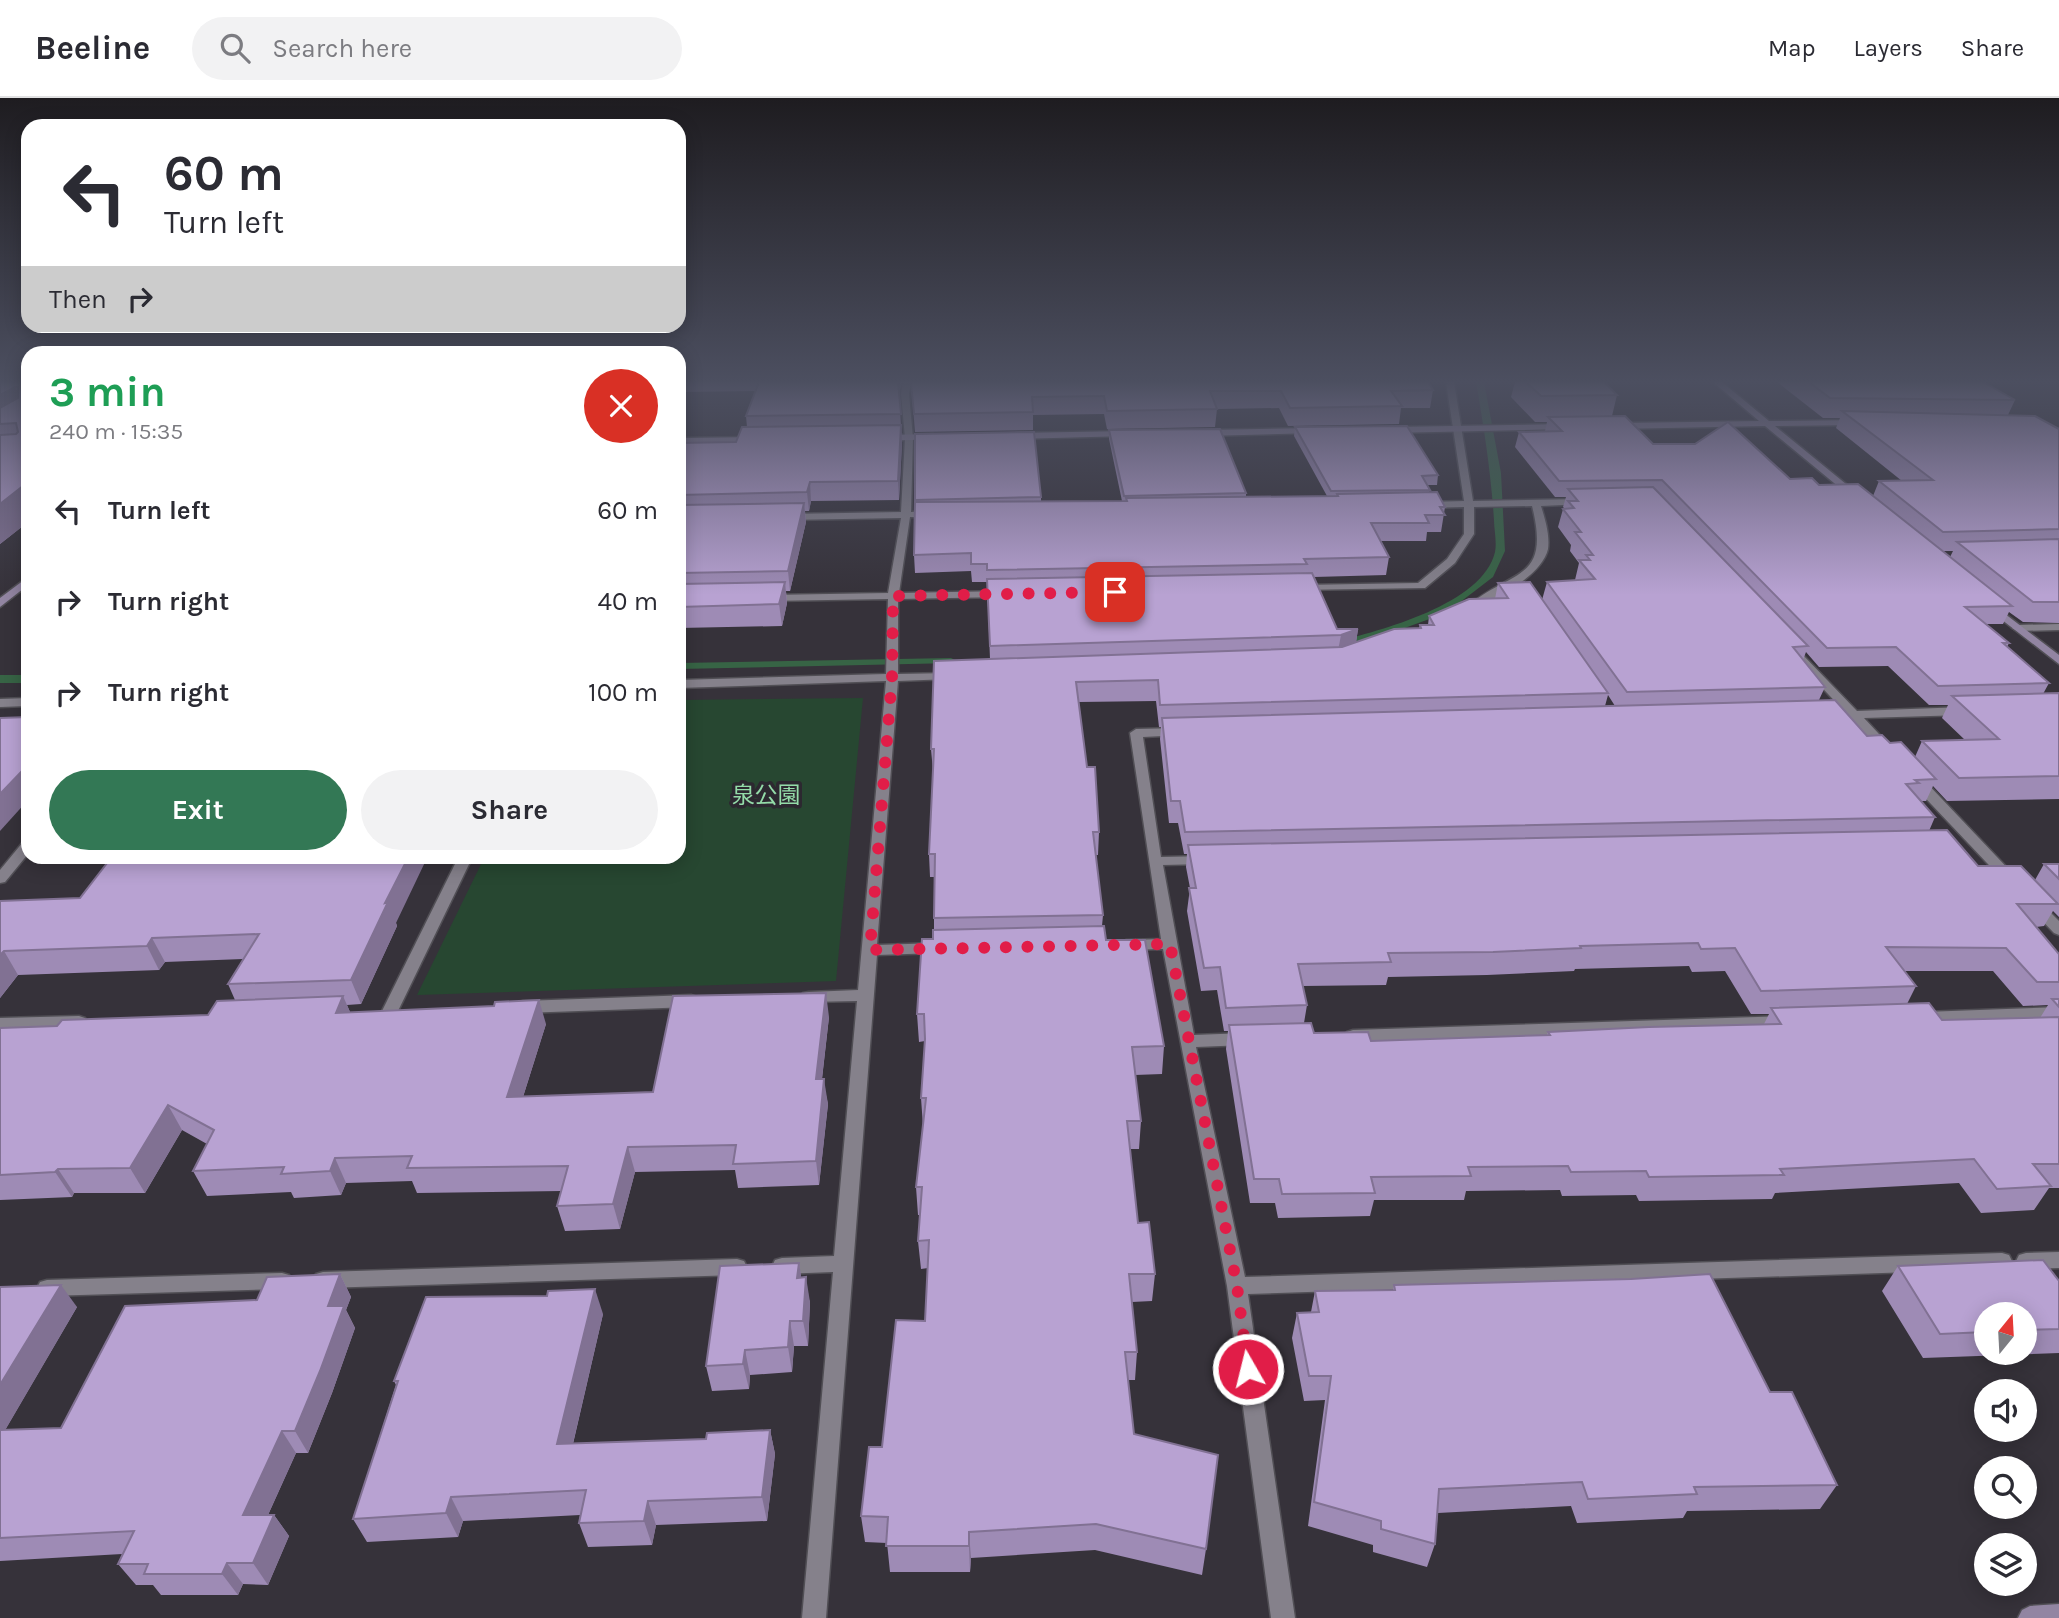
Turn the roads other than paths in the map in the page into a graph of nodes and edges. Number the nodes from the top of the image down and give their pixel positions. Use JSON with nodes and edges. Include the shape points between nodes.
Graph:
{"nodes":[{"id":1,"x":908,"y":453,"type":"edge"},
{"id":2,"x":1461,"y":453,"type":"edge"},
{"id":3,"x":1803,"y":453,"type":"edge"},
{"id":4,"x":1601,"y":501,"type":"edge"},
{"id":5,"x":1536,"y":503,"type":"junction"},
{"id":6,"x":1864,"y":503,"type":"edge"},
{"id":7,"x":1469,"y":505,"type":"junction"},
{"id":8,"x":1414,"y":506,"type":"edge"},
{"id":9,"x":906,"y":514,"type":"junction"},
{"id":10,"x":947,"y":514,"type":"edge"},
{"id":11,"x":772,"y":517,"type":"edge"},
{"id":12,"x":21,"y":586,"type":"edge"},
{"id":13,"x":1282,"y":588,"type":"edge"},
{"id":14,"x":1018,"y":594,"type":"edge"},
{"id":15,"x":893,"y":596,"type":"junction"},
{"id":16,"x":1979,"y":596,"type":"edge"},
{"id":17,"x":759,"y":598,"type":"edge"},
{"id":18,"x":0,"y":604,"type":"edge"},
{"id":19,"x":1462,"y":614,"type":"edge"},
{"id":20,"x":2059,"y":627,"type":"edge"},
{"id":21,"x":2018,"y":628,"type":"junction"},
{"id":22,"x":1790,"y":647,"type":"edge"},
{"id":23,"x":2059,"y":661,"type":"edge"},
{"id":24,"x":891,"y":673,"type":"junction"},
{"id":25,"x":961,"y":675,"type":"edge"},
{"id":26,"x":686,"y":684,"type":"edge"},
{"id":27,"x":21,"y":702,"type":"edge"},
{"id":28,"x":0,"y":703,"type":"edge"},
{"id":29,"x":1977,"y":711,"type":"edge"},
{"id":30,"x":1848,"y":716,"type":"junction"},
{"id":31,"x":1191,"y":732,"type":"edge"},
{"id":32,"x":1892,"y":755,"type":"edge"},
{"id":33,"x":1911,"y":775,"type":"edge"},
{"id":34,"x":21,"y":854,"type":"edge"},
{"id":35,"x":1224,"y":859,"type":"edge"},
{"id":36,"x":1154,"y":861,"type":"junction"},
{"id":37,"x":462,"y":864,"type":"edge"},
{"id":38,"x":0,"y":879,"type":"edge"},
{"id":39,"x":2059,"y":930,"type":"edge"},
{"id":40,"x":1170,"y":944,"type":"junction"},
{"id":41,"x":1115,"y":945,"type":"edge"},
{"id":42,"x":951,"y":948,"type":"edge"},
{"id":43,"x":870,"y":950,"type":"junction"},
{"id":44,"x":867,"y":995,"type":"junction"},
{"id":45,"x":799,"y":997,"type":"edge"},
{"id":46,"x":703,"y":1000,"type":"edge"},
{"id":47,"x":513,"y":1007,"type":"edge"},
{"id":48,"x":390,"y":1011,"type":"edge"},
{"id":49,"x":2059,"y":1013,"type":"edge"},
{"id":50,"x":1907,"y":1018,"type":"edge"},
{"id":51,"x":97,"y":1021,"type":"edge"},
{"id":52,"x":1796,"y":1022,"type":"edge"},
{"id":53,"x":0,"y":1024,"type":"edge"},
{"id":54,"x":1340,"y":1036,"type":"edge"},
{"id":55,"x":1257,"y":1039,"type":"edge"},
{"id":56,"x":1188,"y":1041,"type":"junction"},
{"id":57,"x":2059,"y":1260,"type":"edge"},
{"id":58,"x":842,"y":1264,"type":"junction"},
{"id":59,"x":1237,"y":1286,"type":"junction"},
{"id":60,"x":28,"y":1289,"type":"edge"},
{"id":61,"x":2059,"y":1616,"type":"edge"},
{"id":62,"x":814,"y":1618,"type":"edge"},
{"id":63,"x":1283,"y":1618,"type":"edge"},
{"id":64,"x":2029,"y":1618,"type":"edge"}],
"edges":[{"from":1,"to":9,"type":"street"},
{"from":2,"to":7,"type":"street"},
{"from":3,"to":6,"type":"street"},
{"from":4,"to":5,"type":"street"},
{"from":5,"to":7,"type":"street"},
{"from":5,"to":19,"type":"street","via":[[1543,531],[1540,557],[1522,584]]},
{"from":7,"to":8,"type":"street"},
{"from":7,"to":13,"type":"street","via":[[1469,534],[1451,562],[1421,586]]},
{"from":9,"to":10,"type":"street"},
{"from":9,"to":11,"type":"street"},
{"from":9,"to":15,"type":"street"},
{"from":12,"to":18,"type":"street"},
{"from":14,"to":15,"type":"street"},
{"from":15,"to":17,"type":"street"},
{"from":15,"to":24,"type":"street"},
{"from":16,"to":21,"type":"street"},
{"from":20,"to":21,"type":"street"},
{"from":21,"to":23,"type":"street"},
{"from":22,"to":30,"type":"street"},
{"from":24,"to":25,"type":"street"},
{"from":24,"to":26,"type":"street"},
{"from":24,"to":43,"type":"street"},
{"from":27,"to":28,"type":"street"},
{"from":29,"to":30,"type":"street"},
{"from":30,"to":32,"type":"street"},
{"from":31,"to":36,"type":"street","via":[[1136,733]]},
{"from":33,"to":39,"type":"street","via":[[1971,845]]},
{"from":34,"to":38,"type":"street"},
{"from":35,"to":36,"type":"street"},
{"from":36,"to":40,"type":"street"},
{"from":37,"to":48,"type":"street"},
{"from":40,"to":41,"type":"street"},
{"from":40,"to":56,"type":"street"},
{"from":42,"to":43,"type":"street"},
{"from":43,"to":44,"type":"street"},
{"from":44,"to":45,"type":"street"},
{"from":44,"to":58,"type":"street"},
{"from":46,"to":47,"type":"street"},
{"from":49,"to":50,"type":"street"},
{"from":51,"to":53,"type":"street"},
{"from":52,"to":54,"type":"street"},
{"from":55,"to":56,"type":"street"},
{"from":56,"to":59,"type":"street"},
{"from":57,"to":59,"type":"street"},
{"from":58,"to":60,"type":"street"},
{"from":58,"to":62,"type":"street"},
{"from":59,"to":63,"type":"street"},
{"from":61,"to":64,"type":"street"}]}
